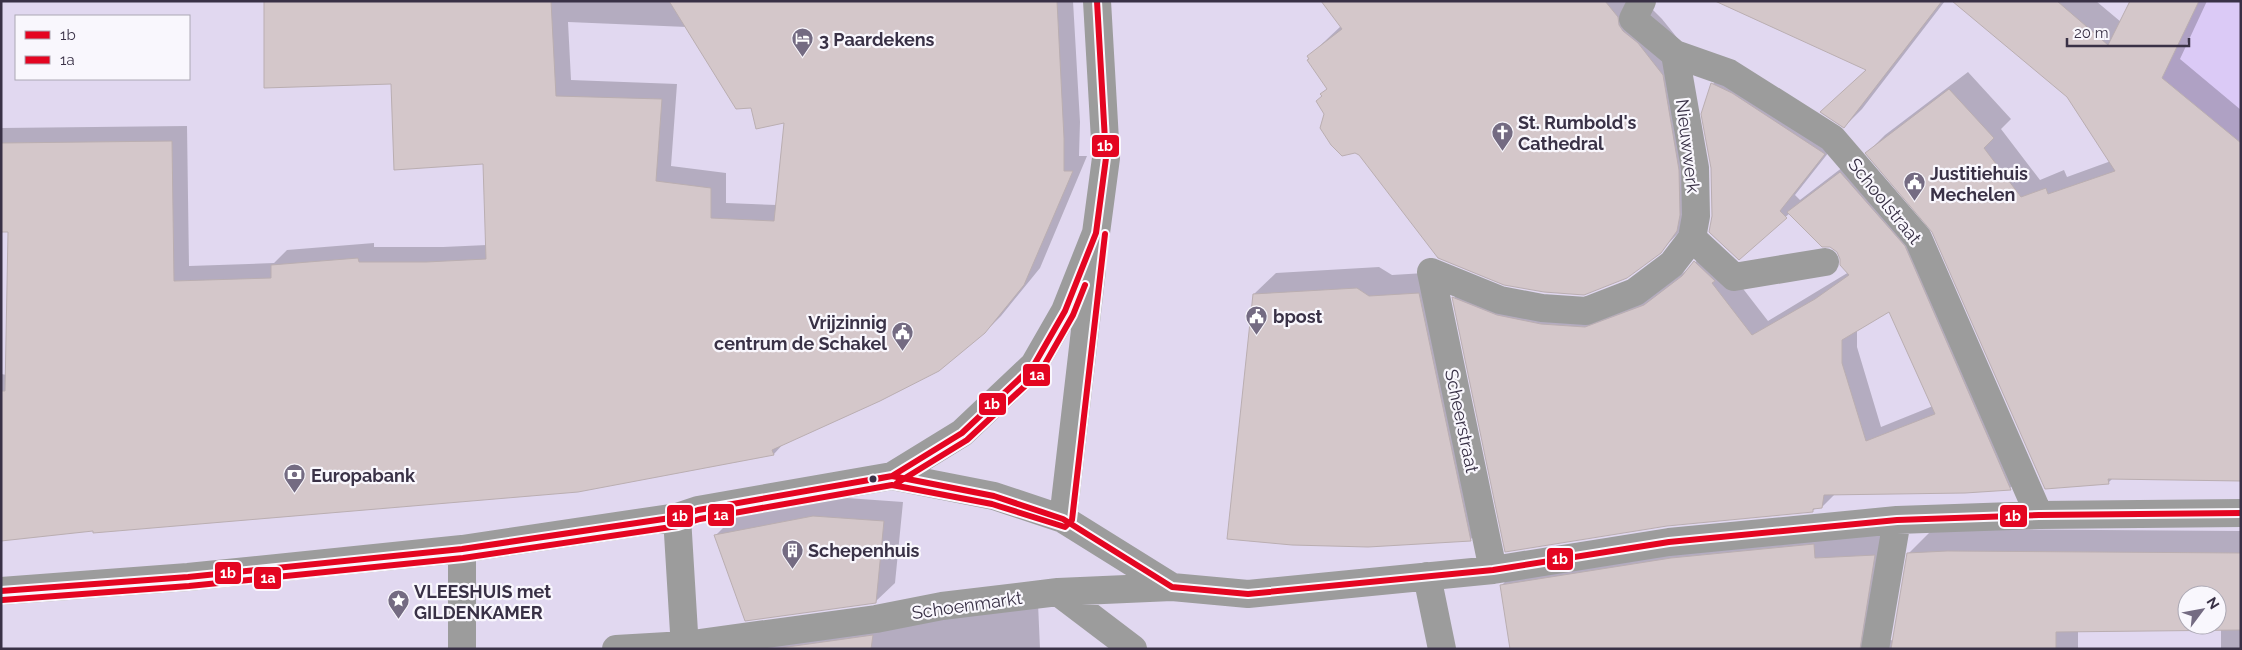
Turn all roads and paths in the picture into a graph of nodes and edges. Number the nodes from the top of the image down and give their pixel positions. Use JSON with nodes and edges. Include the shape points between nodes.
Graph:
{"nodes":[{"id":1,"x":1097,"y":1,"type":"edge"},
{"id":2,"x":1642,"y":1,"type":"edge"},
{"id":3,"x":1675,"y":54,"type":"junction"},
{"id":4,"x":1096,"y":233,"type":"junction"},
{"id":5,"x":1692,"y":238,"type":"junction"},
{"id":6,"x":1825,"y":262,"type":"dead end"},
{"id":7,"x":1431,"y":272,"type":"joint"},
{"id":8,"x":892,"y":476,"type":"junction"},
{"id":9,"x":2241,"y":513,"type":"edge"},
{"id":10,"x":688,"y":514,"type":"junction"},
{"id":11,"x":2039,"y":515,"type":"junction"},
{"id":12,"x":1064,"y":519,"type":"junction"},
{"id":13,"x":1897,"y":520,"type":"junction"},
{"id":14,"x":462,"y":549,"type":"junction"},
{"id":15,"x":1494,"y":570,"type":"junction"},
{"id":16,"x":1427,"y":576,"type":"junction"},
{"id":17,"x":1172,"y":588,"type":"junction"},
{"id":18,"x":1,"y":591,"type":"edge"},
{"id":19,"x":1058,"y":592,"type":"junction"},
{"id":20,"x":1121,"y":644,"type":"edge"},
{"id":21,"x":685,"y":647,"type":"edge"},
{"id":22,"x":462,"y":649,"type":"edge"},
{"id":23,"x":616,"y":649,"type":"edge"},
{"id":24,"x":1442,"y":649,"type":"edge"},
{"id":25,"x":1875,"y":649,"type":"edge"}],
"edges":[{"from":1,"to":4,"type":"street","via":[[1106,158]]},
{"from":2,"to":3,"type":"street","via":[[1633,19]]},
{"from":3,"to":5,"type":"street","name":"Nieuwwerk","via":[[1695,168],[1696,216]]},
{"from":3,"to":11,"type":"street","name":"Schoolstraat","via":[[1729,73],[1832,138],[1918,238]]},
{"from":4,"to":8,"type":"street","via":[[1066,311],[1034,365],[962,432]]},
{"from":4,"to":12,"type":"street"},
{"from":5,"to":6,"type":"street","via":[[1734,276]]},
{"from":5,"to":7,"type":"street","name":"Nieuwwerk","via":[[1672,264],[1635,292],[1586,311],[1542,308],[1500,300]]},
{"from":7,"to":15,"type":"street","name":"Scheerstraat"},
{"from":8,"to":10,"type":"street"},
{"from":8,"to":12,"type":"street","via":[[994,496]]},
{"from":9,"to":11,"type":"street","name":"Schoenmarkt"},
{"from":10,"to":14,"type":"street"},
{"from":10,"to":21,"type":"street"},
{"from":11,"to":13,"type":"street","name":"Schoenmarkt"},
{"from":12,"to":17,"type":"street"},
{"from":13,"to":15,"type":"street","name":"Schoenmarkt","via":[[1669,542]]},
{"from":13,"to":25,"type":"street"},
{"from":14,"to":18,"type":"street","via":[[188,577]]},
{"from":14,"to":22,"type":"street"},
{"from":15,"to":16,"type":"street","name":"Schoenmarkt"},
{"from":16,"to":17,"type":"street","name":"Schoenmarkt","via":[[1248,594]]},
{"from":16,"to":24,"type":"street"},
{"from":17,"to":19,"type":"street","name":"Schoenmarkt"},
{"from":19,"to":20,"type":"street"},
{"from":19,"to":21,"type":"street","name":"Schoenmarkt","via":[[942,606]]},
{"from":21,"to":23,"type":"street","name":"Schoenmarkt"}]}
